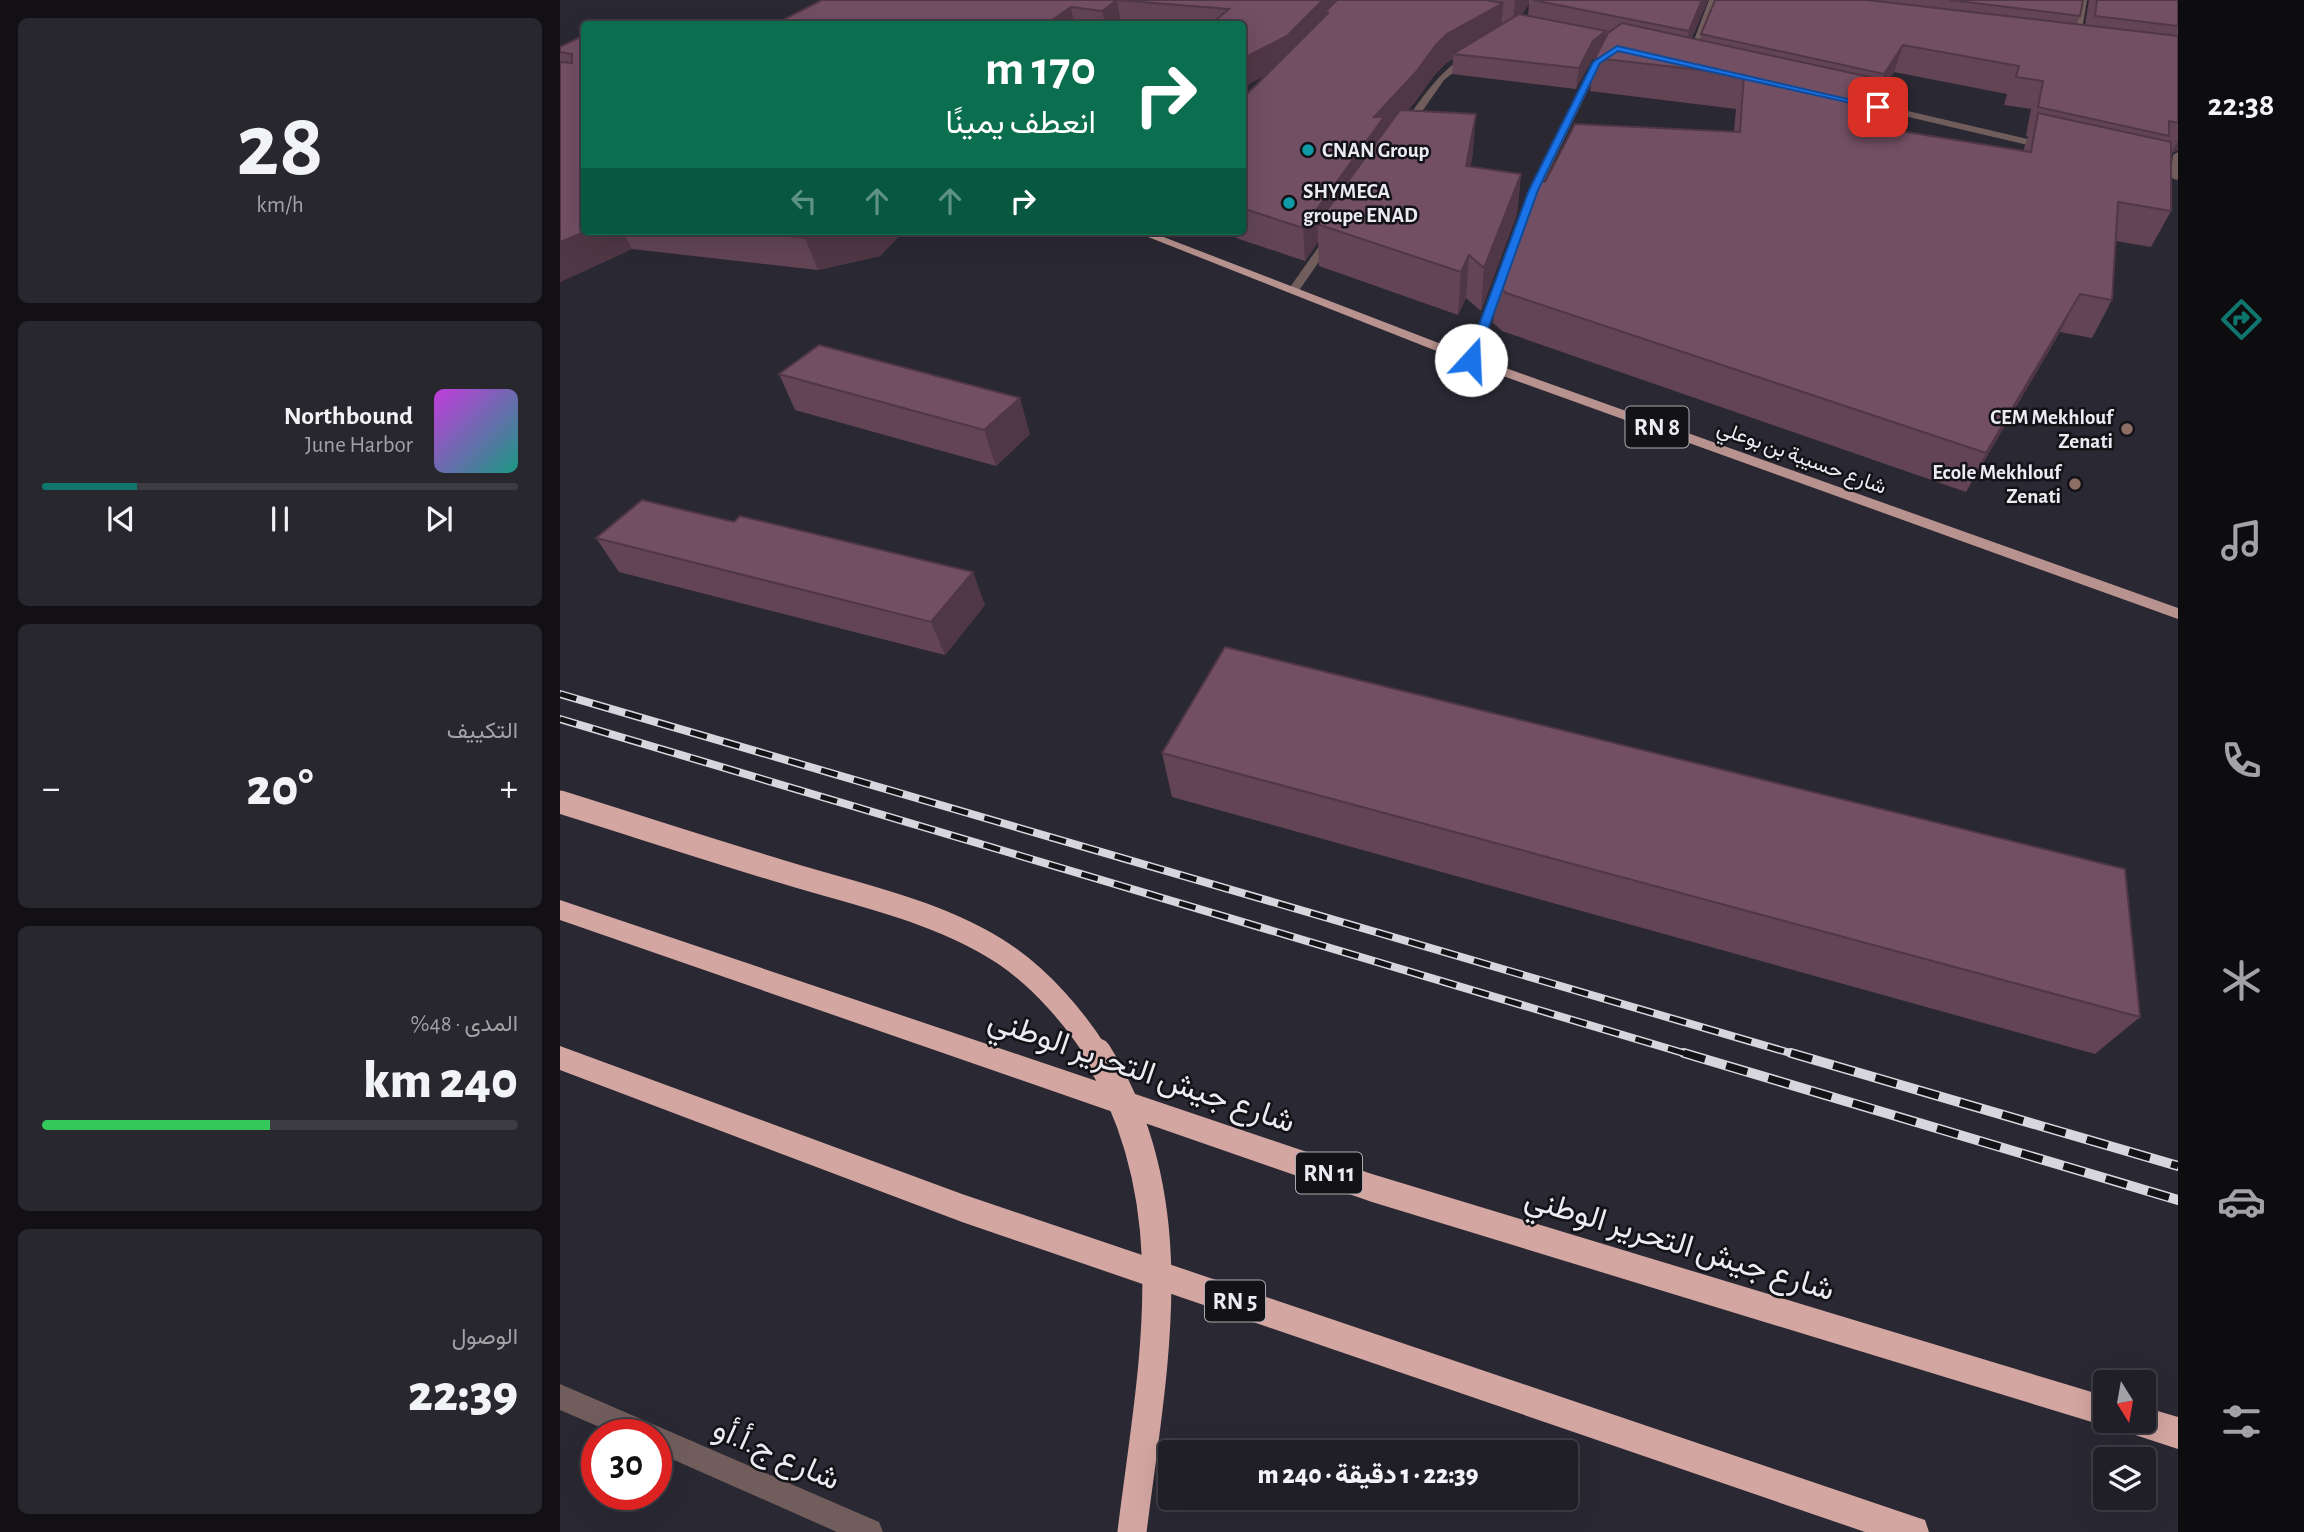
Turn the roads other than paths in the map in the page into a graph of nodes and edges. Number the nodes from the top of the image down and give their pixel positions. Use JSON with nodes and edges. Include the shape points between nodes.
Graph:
{"nodes":[{"id":1,"x":2083,"y":0,"type":"edge"},
{"id":2,"x":1712,"y":1,"type":"edge"},
{"id":3,"x":1725,"y":5,"type":"edge"},
{"id":4,"x":1604,"y":46,"type":"edge"},
{"id":5,"x":2062,"y":46,"type":"edge"},
{"id":6,"x":1484,"y":47,"type":"edge"},
{"id":7,"x":2075,"y":48,"type":"junction"},
{"id":8,"x":2088,"y":49,"type":"edge"},
{"id":9,"x":1676,"y":60,"type":"edge"},
{"id":10,"x":1688,"y":63,"type":"junction"},
{"id":11,"x":1702,"y":66,"type":"edge"},
{"id":12,"x":1837,"y":97,"type":"edge"},
{"id":13,"x":1401,"y":135,"type":"edge"},
{"id":14,"x":2054,"y":148,"type":"edge"},
{"id":15,"x":2178,"y":155,"type":"edge"},
{"id":16,"x":2135,"y":167,"type":"edge"},
{"id":17,"x":2177,"y":177,"type":"edge"},
{"id":18,"x":1524,"y":216,"type":"edge"},
{"id":19,"x":1340,"y":225,"type":"edge"},
{"id":20,"x":1150,"y":235,"type":"edge"},
{"id":21,"x":1510,"y":255,"type":"edge"},
{"id":22,"x":1294,"y":290,"type":"junction"},
{"id":23,"x":1471,"y":360,"type":"junction"},
{"id":24,"x":2178,"y":614,"type":"edge"},
{"id":25,"x":560,"y":802,"type":"edge"},
{"id":26,"x":560,"y":910,"type":"edge"},
{"id":27,"x":560,"y":1058,"type":"edge"},
{"id":28,"x":560,"y":1396,"type":"edge"},
{"id":29,"x":2093,"y":1407,"type":"edge"},
{"id":30,"x":612,"y":1419,"type":"edge"},
{"id":31,"x":2156,"y":1427,"type":"edge"},
{"id":32,"x":2178,"y":1433,"type":"edge"},
{"id":33,"x":672,"y":1446,"type":"edge"},
{"id":34,"x":869,"y":1532,"type":"edge"},
{"id":35,"x":1132,"y":1532,"type":"edge"},
{"id":36,"x":1913,"y":1532,"type":"edge"}],
"edges":[{"from":1,"to":7,"type":"street"},
{"from":2,"to":3,"type":"street"},
{"from":2,"to":10,"type":"street"},
{"from":4,"to":18,"type":"street","via":[[1617,48],[1597,62]]},
{"from":5,"to":7,"type":"street"},
{"from":6,"to":13,"type":"street","via":[[1450,67]]},
{"from":7,"to":8,"type":"street"},
{"from":9,"to":10,"type":"street"},
{"from":10,"to":11,"type":"street"},
{"from":12,"to":14,"type":"street"},
{"from":15,"to":17,"type":"street"},
{"from":16,"to":17,"type":"street"},
{"from":19,"to":22,"type":"street"},
{"from":20,"to":22,"type":"main road","name":"شارع حسيبة بن بوعلي","number":"RN 8"},
{"from":21,"to":23,"type":"street"},
{"from":22,"to":23,"type":"main road","name":"شارع حسيبة بن بوعلي","number":"RN 8"},
{"from":23,"to":24,"type":"main road","name":"شارع حسيبة بن بوعلي","number":"RN 8"},
{"from":25,"to":35,"type":"highway","bridge":true,"via":[[952,927],[997,949],[1023,969],[1088,1036],[1112,1075],[1136,1130],[1150,1186],[1156,1251],[1155,1321]]},
{"from":26,"to":29,"type":"highway","name":"شارع جيش التحرير الوطني","number":"RN 11","via":[[1372,1188]]},
{"from":27,"to":36,"type":"highway","number":"RN 5","via":[[962,1208]]},
{"from":28,"to":30,"type":"street"},
{"from":31,"to":32,"type":"highway"},
{"from":33,"to":34,"type":"street","name":"شارع ج.أ.أو"}]}
